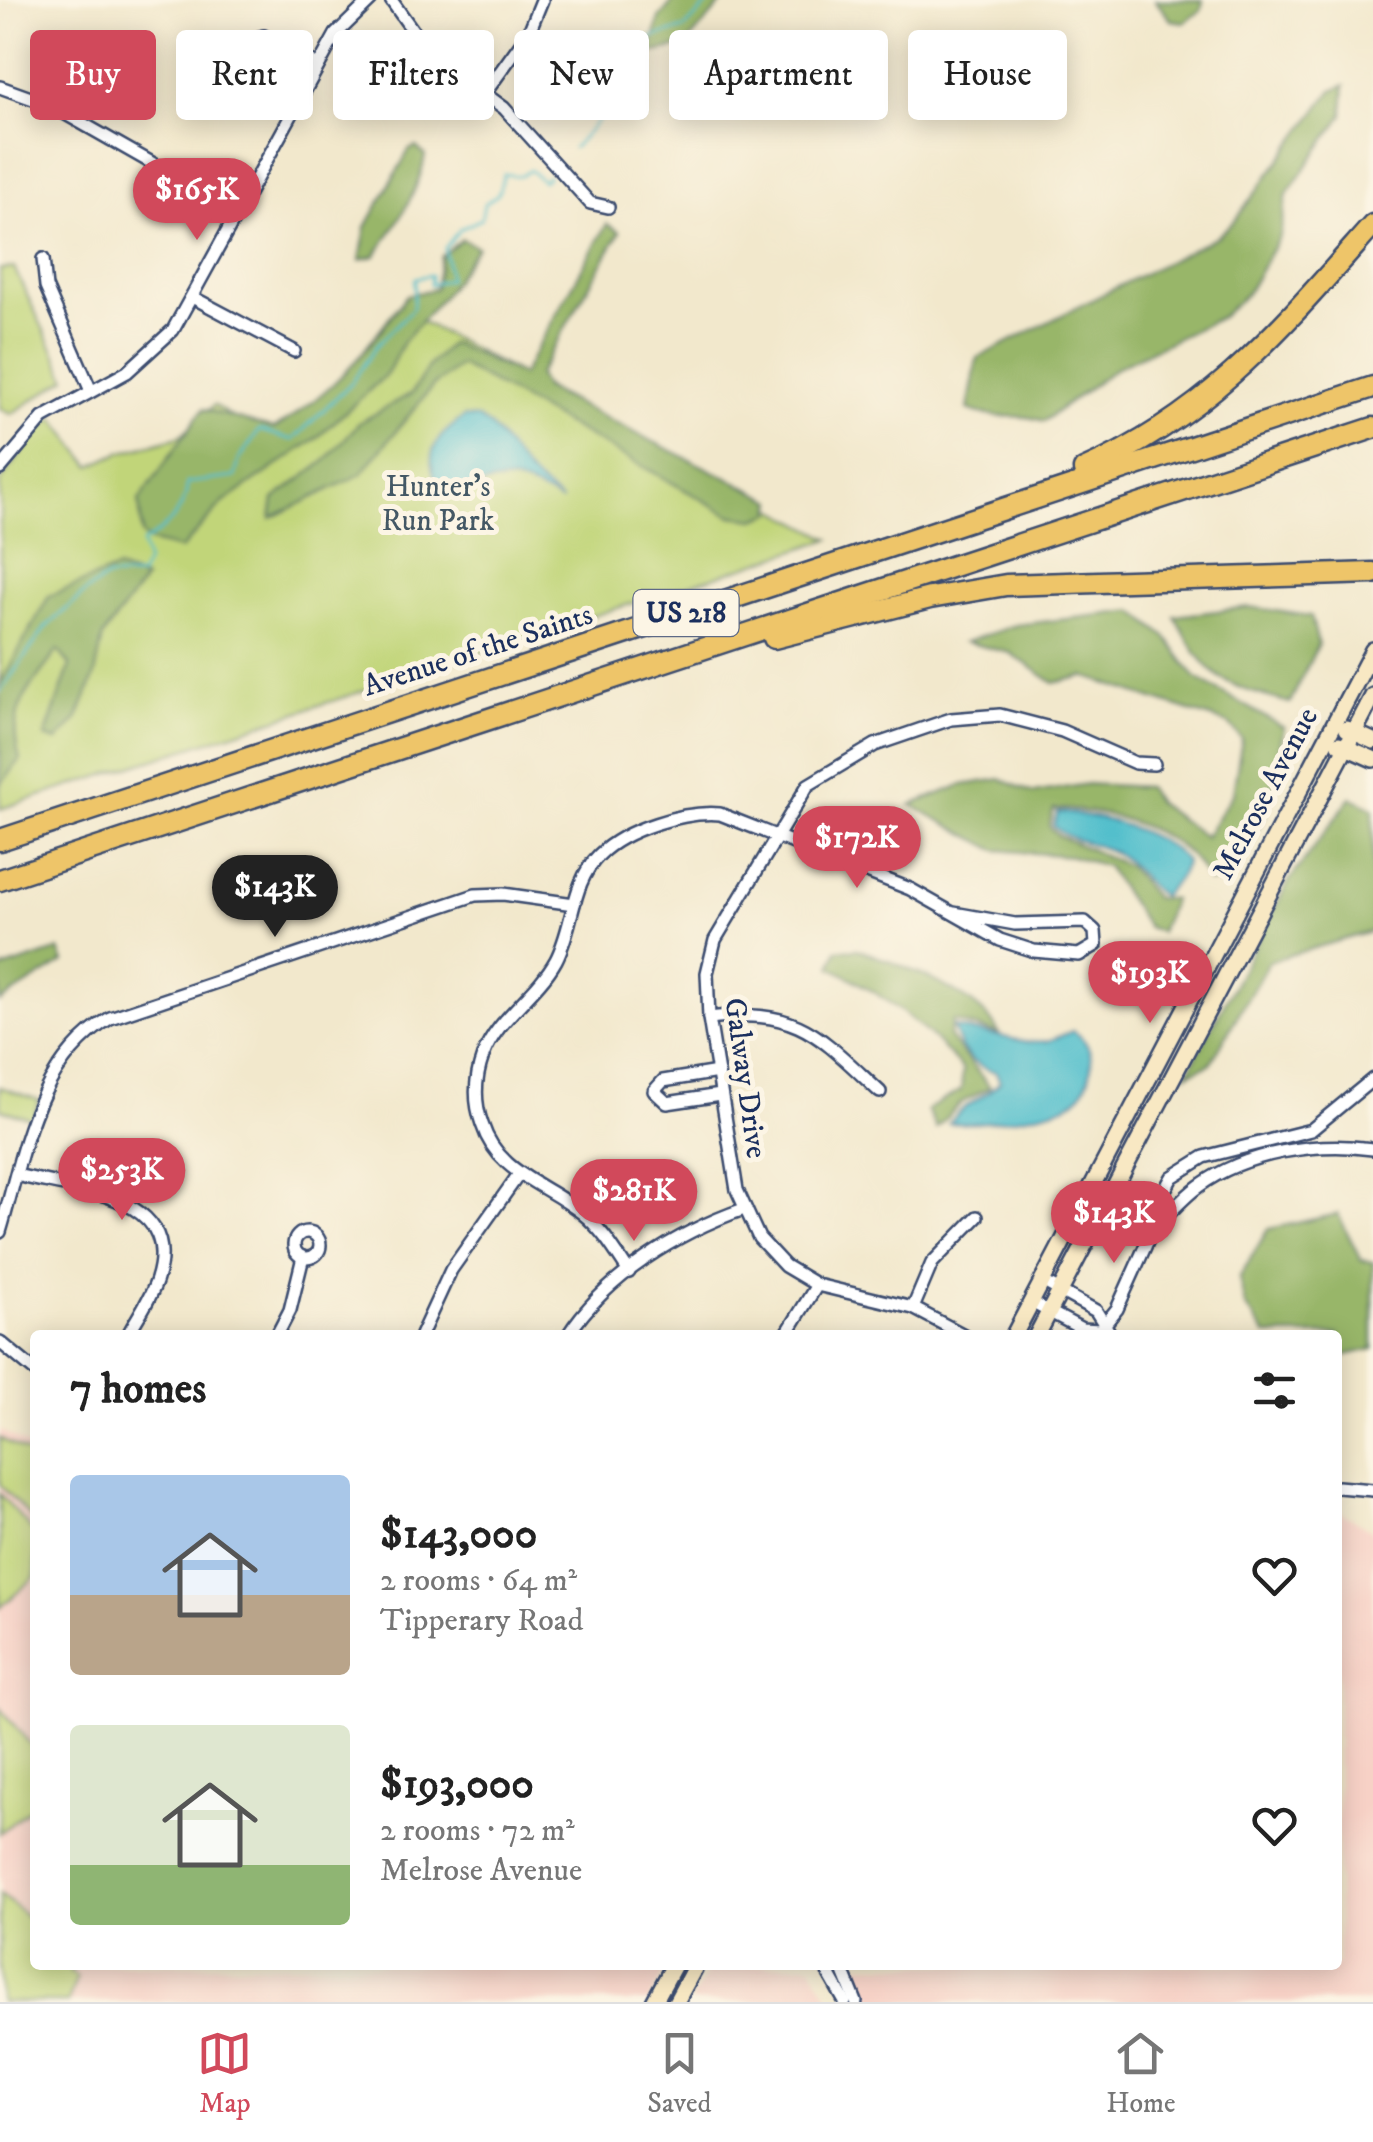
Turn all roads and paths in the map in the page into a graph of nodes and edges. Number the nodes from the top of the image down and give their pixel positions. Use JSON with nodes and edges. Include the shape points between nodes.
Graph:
{"nodes":[{"id":1,"x":371,"y":0,"type":"edge"},
{"id":2,"x":391,"y":0,"type":"edge"},
{"id":3,"x":542,"y":0,"type":"edge"},
{"id":4,"x":412,"y":30,"type":"edge"},
{"id":5,"x":313,"y":62,"type":"edge"},
{"id":6,"x":318,"y":65,"type":"junction"},
{"id":7,"x":313,"y":74,"type":"edge"},
{"id":8,"x":494,"y":81,"type":"edge"},
{"id":9,"x":0,"y":87,"type":"edge"},
{"id":10,"x":494,"y":101,"type":"edge"},
{"id":11,"x":288,"y":120,"type":"edge"},
{"id":12,"x":608,"y":207,"type":"dead end"},
{"id":13,"x":238,"y":212,"type":"junction"},
{"id":14,"x":1373,"y":225,"type":"edge"},
{"id":15,"x":43,"y":260,"type":"dead end"},
{"id":16,"x":192,"y":297,"type":"junction"},
{"id":17,"x":294,"y":351,"type":"dead end"},
{"id":18,"x":1373,"y":386,"type":"edge"},
{"id":19,"x":92,"y":390,"type":"junction"},
{"id":20,"x":1373,"y":428,"type":"edge"},
{"id":21,"x":0,"y":469,"type":"edge"},
{"id":22,"x":1373,"y":573,"type":"edge"},
{"id":23,"x":732,"y":598,"type":"junction"},
{"id":24,"x":1373,"y":650,"type":"edge"},
{"id":25,"x":627,"y":674,"type":"junction"},
{"id":26,"x":1373,"y":696,"type":"edge"},
{"id":27,"x":1334,"y":722,"type":"junction"},
{"id":28,"x":1326,"y":738,"type":"junction"},
{"id":29,"x":1350,"y":740,"type":"junction"},
{"id":30,"x":1373,"y":741,"type":"edge"},
{"id":31,"x":1373,"y":759,"type":"edge"},
{"id":32,"x":1154,"y":764,"type":"dead end"},
{"id":33,"x":775,"y":836,"type":"junction"},
{"id":34,"x":0,"y":840,"type":"edge"},
{"id":35,"x":0,"y":880,"type":"edge"},
{"id":36,"x":574,"y":904,"type":"junction"},
{"id":37,"x":954,"y":913,"type":"junction"},
{"id":38,"x":1038,"y":926,"type":"junction"},
{"id":39,"x":1034,"y":950,"type":"junction"},
{"id":40,"x":709,"y":1018,"type":"junction"},
{"id":41,"x":718,"y":1072,"type":"junction"},
{"id":42,"x":1373,"y":1079,"type":"edge"},
{"id":43,"x":880,"y":1092,"type":"dead end"},
{"id":44,"x":720,"y":1094,"type":"junction"},
{"id":45,"x":1289,"y":1138,"type":"junction"},
{"id":46,"x":1373,"y":1149,"type":"edge"},
{"id":47,"x":1294,"y":1151,"type":"junction"},
{"id":48,"x":518,"y":1174,"type":"junction"},
{"id":49,"x":17,"y":1175,"type":"junction"},
{"id":50,"x":1172,"y":1177,"type":"junction"},
{"id":51,"x":1189,"y":1195,"type":"junction"},
{"id":52,"x":744,"y":1209,"type":"junction"},
{"id":53,"x":977,"y":1217,"type":"dead end"},
{"id":54,"x":1153,"y":1228,"type":"junction"},
{"id":55,"x":0,"y":1232,"type":"edge"},
{"id":56,"x":302,"y":1257,"type":"dead end"},
{"id":57,"x":629,"y":1272,"type":"junction"},
{"id":58,"x":1042,"y":1281,"type":"junction"},
{"id":59,"x":816,"y":1285,"type":"junction"},
{"id":60,"x":1061,"y":1292,"type":"junction"},
{"id":61,"x":1032,"y":1302,"type":"junction"},
{"id":62,"x":913,"y":1308,"type":"junction"},
{"id":63,"x":1050,"y":1312,"type":"junction"},
{"id":64,"x":1108,"y":1329,"type":"edge"},
{"id":65,"x":130,"y":1330,"type":"edge"},
{"id":66,"x":280,"y":1330,"type":"edge"},
{"id":67,"x":423,"y":1330,"type":"edge"},
{"id":68,"x":572,"y":1330,"type":"edge"},
{"id":69,"x":790,"y":1330,"type":"edge"},
{"id":70,"x":955,"y":1330,"type":"edge"},
{"id":71,"x":1017,"y":1330,"type":"edge"},
{"id":72,"x":1040,"y":1330,"type":"edge"},
{"id":73,"x":1089,"y":1330,"type":"edge"},
{"id":74,"x":0,"y":1342,"type":"edge"},
{"id":75,"x":30,"y":1367,"type":"edge"},
{"id":76,"x":1342,"y":1486,"type":"edge"},
{"id":77,"x":1373,"y":1490,"type":"edge"},
{"id":78,"x":671,"y":1970,"type":"edge"},
{"id":79,"x":693,"y":1970,"type":"edge"},
{"id":80,"x":827,"y":1970,"type":"edge"},
{"id":81,"x":843,"y":1970,"type":"edge"},
{"id":82,"x":654,"y":2002,"type":"edge"},
{"id":83,"x":676,"y":2002,"type":"edge"},
{"id":84,"x":845,"y":2002,"type":"edge"},
{"id":85,"x":856,"y":2002,"type":"edge"}],
"edges":[{"from":1,"to":6,"type":"street","via":[[344,21]]},
{"from":2,"to":4,"type":"street"},
{"from":3,"to":8,"type":"street","via":[[529,32]]},
{"from":5,"to":6,"type":"street"},
{"from":6,"to":7,"type":"street"},
{"from":9,"to":13,"type":"street","via":[[50,105]]},
{"from":10,"to":12,"type":"street","via":[[590,202]]},
{"from":11,"to":13,"type":"street"},
{"from":13,"to":16,"type":"street"},
{"from":14,"to":23,"type":"highway","via":[[1245,366],[1151,436],[1046,485]]},
{"from":15,"to":19,"type":"street","via":[[46,287]]},
{"from":16,"to":17,"type":"street"},
{"from":16,"to":19,"type":"street","via":[[147,357]]},
{"from":18,"to":23,"type":"highway","name":"Avenue of the Saints","number":"US 218"},
{"from":19,"to":21,"type":"street","via":[[42,418]]},
{"from":20,"to":25,"type":"highway","number":"US 218"},
{"from":22,"to":25,"type":"highway","via":[[1006,585]]},
{"from":23,"to":34,"type":"highway","name":"Avenue of the Saints","number":"US 218"},
{"from":24,"to":27,"type":"main road","name":"Melrose Avenue"},
{"from":25,"to":35,"type":"highway","number":"US 218"},
{"from":26,"to":29,"type":"main road","name":"Melrose Avenue"},
{"from":27,"to":28,"type":"main road","name":"Melrose Avenue"},
{"from":27,"to":29,"type":"main road"},
{"from":28,"to":29,"type":"main road"},
{"from":28,"to":58,"type":"main road","name":"Melrose Avenue"},
{"from":29,"to":30,"type":"main road"},
{"from":29,"to":31,"type":"main road"},
{"from":29,"to":60,"type":"main road","name":"Melrose Avenue"},
{"from":32,"to":33,"type":"street","name":"Galway Drive","via":[[1134,764],[1026,720],[951,719],[875,745],[817,776]]},
{"from":33,"to":36,"type":"street","via":[[707,813],[633,834],[590,866]]},
{"from":33,"to":37,"type":"street"},
{"from":33,"to":40,"type":"street","name":"Galway Drive","via":[[715,940],[707,973]]},
{"from":36,"to":48,"type":"street","via":[[558,955],[494,1034],[477,1077],[487,1137]]},
{"from":36,"to":49,"type":"street","via":[[475,895],[110,1018],[84,1036],[52,1074]]},
{"from":37,"to":38,"type":"street"},
{"from":37,"to":39,"type":"street","via":[[985,933]]},
{"from":38,"to":39,"type":"street"},
{"from":38,"to":39,"type":"street","via":[[1085,922],[1098,938],[1086,954]]},
{"from":40,"to":41,"type":"street","name":"Galway Drive"},
{"from":40,"to":43,"type":"street","via":[[755,1015],[809,1030]]},
{"from":41,"to":44,"type":"street","name":"Galway Drive"},
{"from":41,"to":44,"type":"street","via":[[662,1081],[654,1091],[667,1103]]},
{"from":42,"to":45,"type":"street","via":[[1322,1122]]},
{"from":44,"to":52,"type":"street","name":"Galway Drive"},
{"from":45,"to":47,"type":"street"},
{"from":45,"to":50,"type":"street","via":[[1204,1157]]},
{"from":46,"to":47,"type":"street"},
{"from":47,"to":51,"type":"street","via":[[1230,1168]]},
{"from":48,"to":57,"type":"street","via":[[584,1214]]},
{"from":48,"to":67,"type":"street","via":[[450,1270]]},
{"from":49,"to":55,"type":"street"},
{"from":49,"to":65,"type":"street","via":[[124,1200],[150,1221],[159,1245],[158,1274]]},
{"from":50,"to":51,"type":"street"},
{"from":50,"to":54,"type":"street","via":[[1154,1209]]},
{"from":51,"to":54,"type":"street"},
{"from":52,"to":57,"type":"street","via":[[700,1227]]},
{"from":52,"to":59,"type":"street","name":"Galway Drive","via":[[771,1253]]},
{"from":53,"to":62,"type":"street","via":[[932,1263]]},
{"from":54,"to":64,"type":"street"},
{"from":56,"to":66,"type":"street"},
{"from":57,"to":68,"type":"street"},
{"from":58,"to":60,"type":"street"},
{"from":58,"to":61,"type":"main road","name":"Melrose Avenue"},
{"from":59,"to":62,"type":"street","name":"Galway Drive"},
{"from":59,"to":69,"type":"street"},
{"from":60,"to":63,"type":"main road","name":"Melrose Avenue"},
{"from":60,"to":64,"type":"street","via":[[1096,1311]]},
{"from":61,"to":63,"type":"street"},
{"from":61,"to":71,"type":"main road","name":"Melrose Avenue"},
{"from":62,"to":70,"type":"street","name":"Galway Drive"},
{"from":63,"to":72,"type":"main road","name":"Melrose Avenue"},
{"from":63,"to":73,"type":"street"},
{"from":74,"to":75,"type":"street"},
{"from":76,"to":77,"type":"street"},
{"from":78,"to":82,"type":"main road"},
{"from":79,"to":83,"type":"main road"},
{"from":80,"to":84,"type":"street"},
{"from":81,"to":85,"type":"street"}]}
